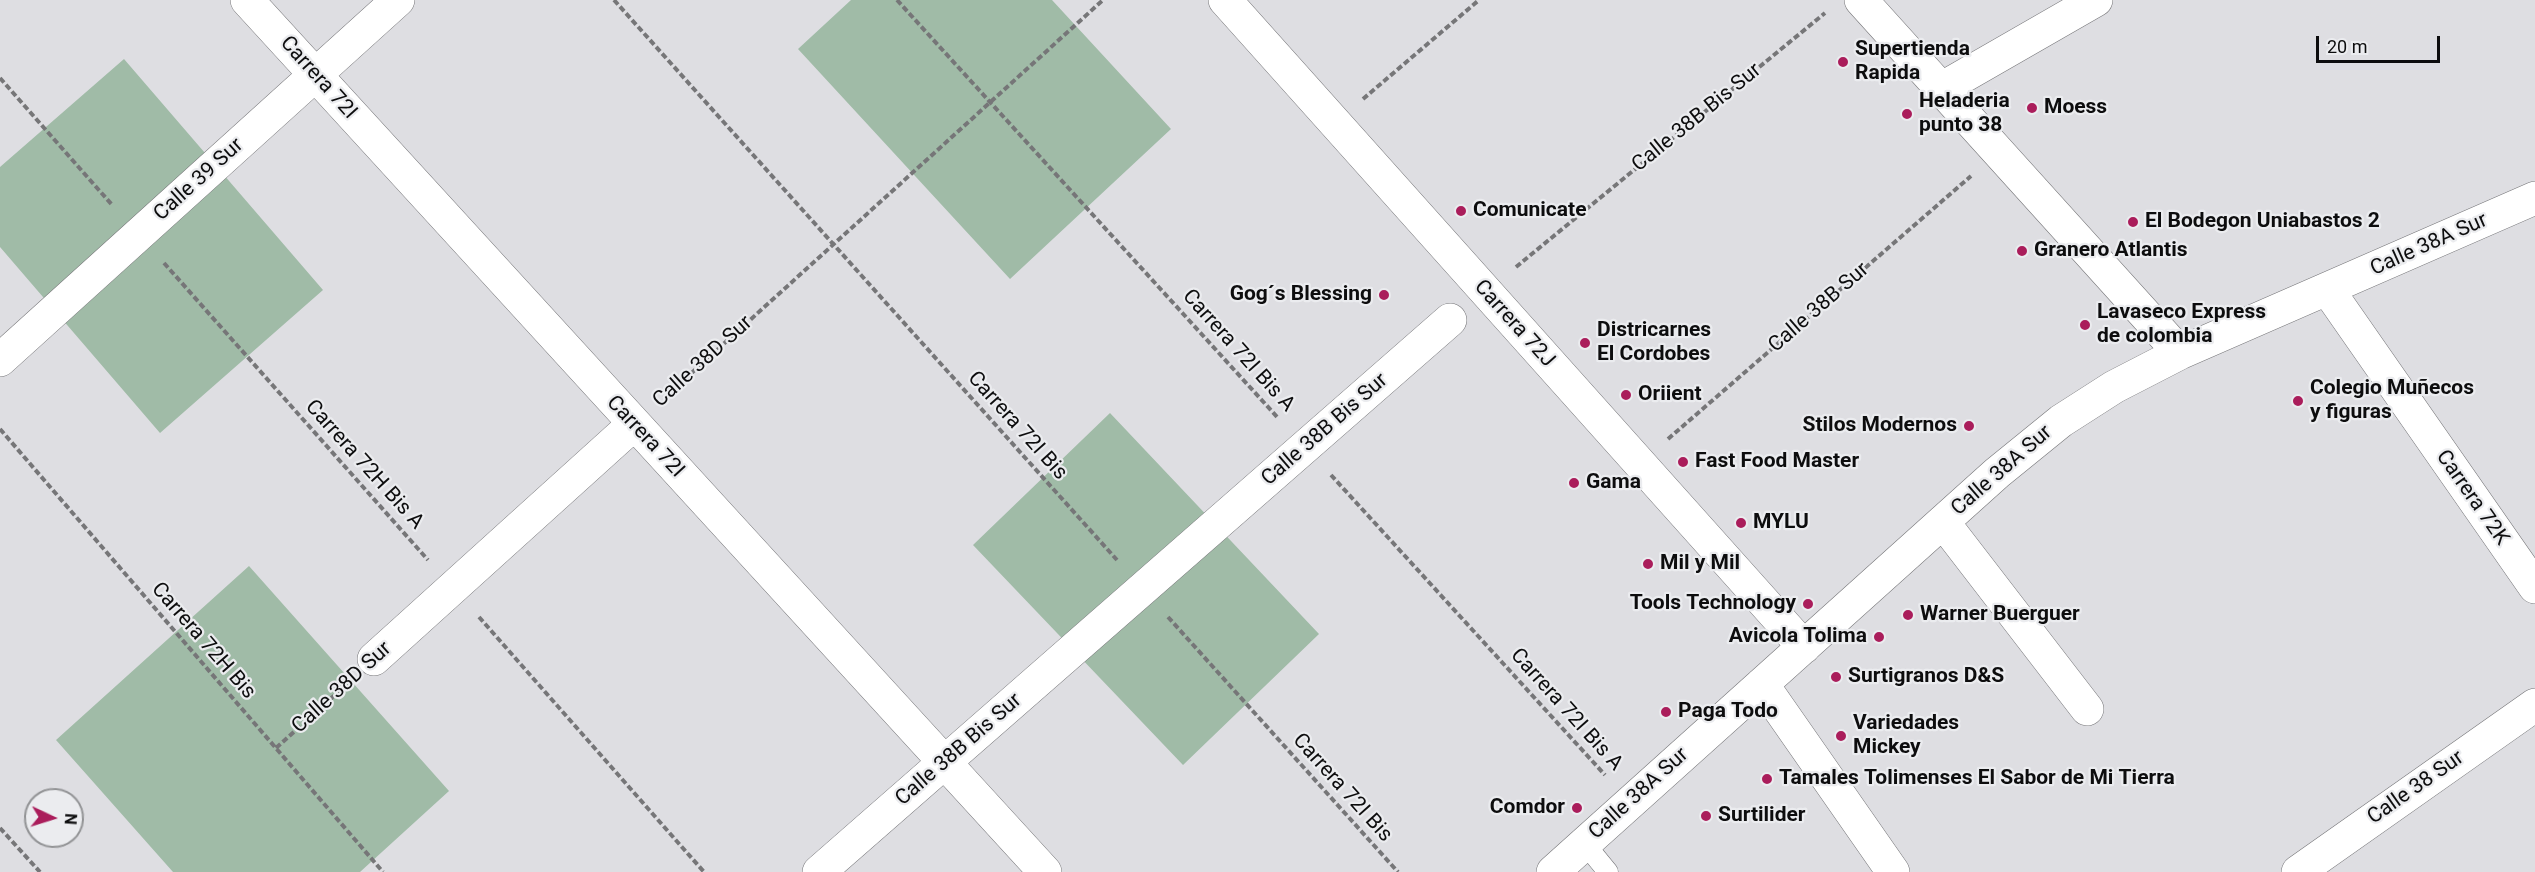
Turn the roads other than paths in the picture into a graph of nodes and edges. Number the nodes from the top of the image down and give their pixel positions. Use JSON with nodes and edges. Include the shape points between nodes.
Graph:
{"nodes":[{"id":1,"x":247,"y":0,"type":"edge"},
{"id":2,"x":398,"y":0,"type":"edge"},
{"id":3,"x":1225,"y":0,"type":"edge"},
{"id":4,"x":2096,"y":0,"type":"edge"},
{"id":5,"x":1846,"y":4,"type":"edge"},
{"id":6,"x":315,"y":75,"type":"junction"},
{"id":7,"x":1941,"y":89,"type":"junction"},
{"id":8,"x":2535,"y":198,"type":"edge"},
{"id":9,"x":2328,"y":290,"type":"junction"},
{"id":10,"x":1450,"y":320,"type":"dead end"},
{"id":11,"x":2180,"y":353,"type":"junction"},
{"id":12,"x":0,"y":360,"type":"edge"},
{"id":13,"x":634,"y":424,"type":"junction"},
{"id":14,"x":1943,"y":522,"type":"junction"},
{"id":15,"x":2535,"y":588,"type":"edge"},
{"id":16,"x":1804,"y":647,"type":"junction"},
{"id":17,"x":374,"y":659,"type":"road end"},
{"id":18,"x":1762,"y":684,"type":"junction"},
{"id":19,"x":2535,"y":705,"type":"edge"},
{"id":20,"x":2087,"y":709,"type":"dead end"},
{"id":21,"x":945,"y":762,"type":"junction"},
{"id":22,"x":1585,"y":844,"type":"junction"},
{"id":23,"x":819,"y":872,"type":"edge"},
{"id":24,"x":1045,"y":872,"type":"edge"},
{"id":25,"x":1553,"y":872,"type":"edge"},
{"id":26,"x":1608,"y":872,"type":"edge"},
{"id":27,"x":1893,"y":872,"type":"edge"},
{"id":28,"x":2298,"y":872,"type":"edge"}],
"edges":[{"from":1,"to":6,"type":"street","name":"Carrera 72I"},
{"from":2,"to":6,"type":"street","name":"Calle 39 Sur"},
{"from":3,"to":16,"type":"street","name":"Carrera 72J"},
{"from":4,"to":7,"type":"street"},
{"from":5,"to":7,"type":"street"},
{"from":6,"to":12,"type":"street","name":"Calle 39 Sur"},
{"from":6,"to":13,"type":"street","name":"Carrera 72I"},
{"from":7,"to":11,"type":"street"},
{"from":8,"to":9,"type":"street","name":"Calle 38A Sur"},
{"from":9,"to":11,"type":"street","name":"Calle 38A Sur"},
{"from":9,"to":15,"type":"street","name":"Carrera 72K"},
{"from":10,"to":21,"type":"street","name":"Calle 38B Bis Sur"},
{"from":11,"to":14,"type":"street","name":"Calle 38A Sur","via":[[2114,387],[2061,421]]},
{"from":13,"to":17,"type":"street","name":"Calle 38D Sur"},
{"from":13,"to":21,"type":"street","name":"Carrera 72I"},
{"from":14,"to":16,"type":"street","name":"Calle 38A Sur"},
{"from":14,"to":20,"type":"street"},
{"from":16,"to":18,"type":"street","name":"Calle 38A Sur"},
{"from":18,"to":22,"type":"street","name":"Calle 38A Sur"},
{"from":18,"to":27,"type":"street"},
{"from":19,"to":28,"type":"street","name":"Calle 38 Sur"},
{"from":21,"to":23,"type":"street","name":"Calle 38B Bis Sur"},
{"from":21,"to":24,"type":"street","name":"Carrera 72I"},
{"from":22,"to":25,"type":"street","name":"Calle 38A Sur"},
{"from":22,"to":26,"type":"lane"}]}
